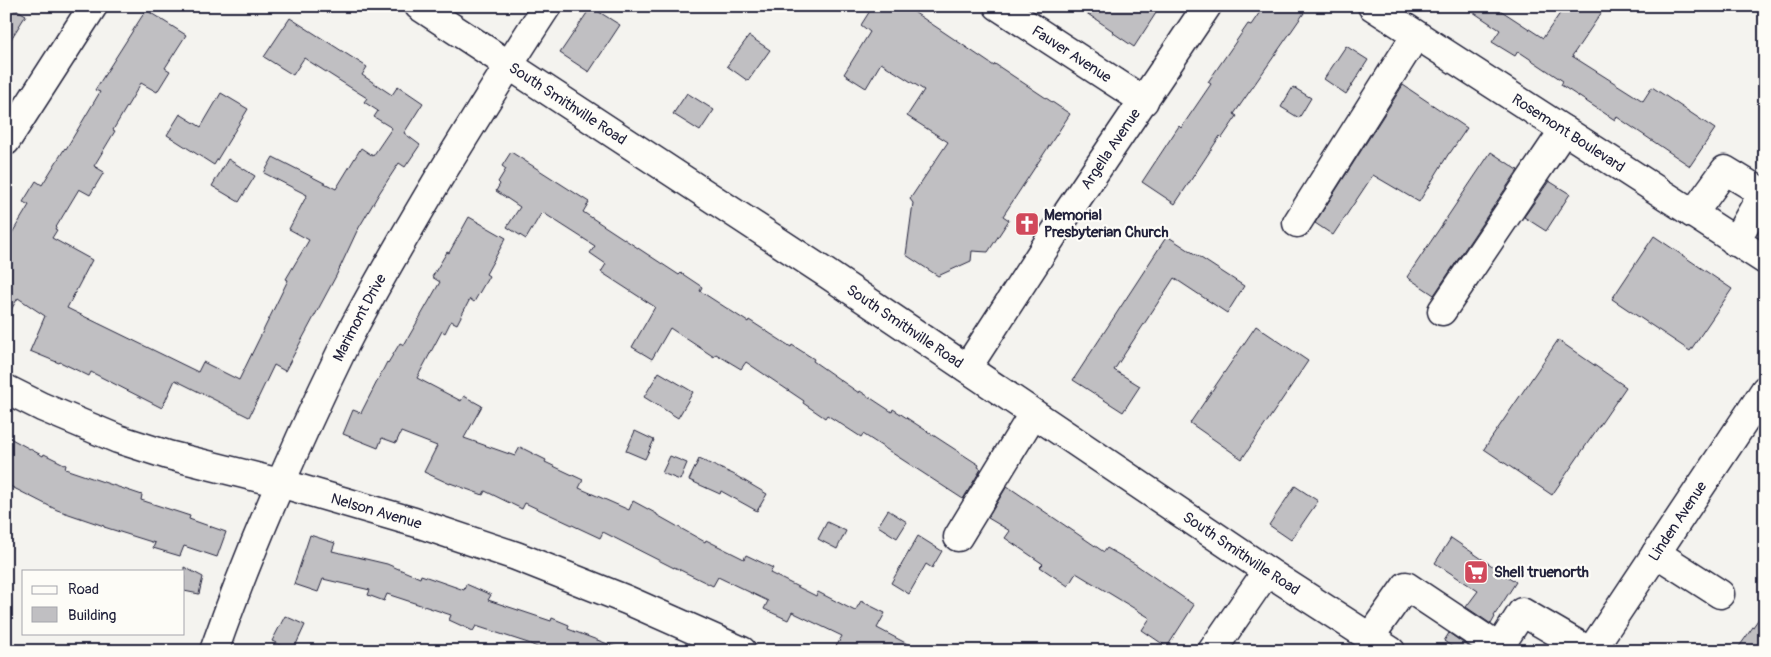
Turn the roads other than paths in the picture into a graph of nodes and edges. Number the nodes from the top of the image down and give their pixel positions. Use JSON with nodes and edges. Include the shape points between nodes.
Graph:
{"nodes":[{"id":1,"x":93,"y":6,"type":"edge"},
{"id":2,"x":419,"y":6,"type":"edge"},
{"id":3,"x":547,"y":6,"type":"edge"},
{"id":4,"x":998,"y":6,"type":"edge"},
{"id":5,"x":1207,"y":6,"type":"edge"},
{"id":6,"x":1372,"y":6,"type":"edge"},
{"id":7,"x":1416,"y":34,"type":"junction"},
{"id":8,"x":508,"y":65,"type":"junction"},
{"id":9,"x":1144,"y":101,"type":"junction"},
{"id":10,"x":1564,"y":130,"type":"junction"},
{"id":11,"x":6,"y":141,"type":"edge"},
{"id":12,"x":1693,"y":214,"type":"junction"},
{"id":13,"x":1297,"y":223,"type":"dead end"},
{"id":14,"x":1735,"y":242,"type":"junction"},
{"id":15,"x":1765,"y":260,"type":"edge"},
{"id":16,"x":1442,"y":311,"type":"dead end"},
{"id":17,"x":967,"y":368,"type":"junction"},
{"id":18,"x":6,"y":389,"type":"edge"},
{"id":19,"x":1765,"y":390,"type":"edge"},
{"id":20,"x":1034,"y":414,"type":"junction"},
{"id":21,"x":280,"y":483,"type":"junction"},
{"id":22,"x":958,"y":537,"type":"dead end"},
{"id":23,"x":1656,"y":553,"type":"junction"},
{"id":24,"x":1267,"y":571,"type":"junction"},
{"id":25,"x":1720,"y":594,"type":"dead end"},
{"id":26,"x":1380,"y":644,"type":"edge"},
{"id":27,"x":1498,"y":649,"type":"edge"},
{"id":28,"x":214,"y":651,"type":"edge"},
{"id":29,"x":742,"y":651,"type":"edge"},
{"id":30,"x":1212,"y":651,"type":"edge"},
{"id":31,"x":1590,"y":651,"type":"edge"}],
"edges":[{"from":1,"to":11,"type":"street"},
{"from":2,"to":8,"type":"street","name":"South Smithville Road"},
{"from":3,"to":8,"type":"street","name":"Marimont Drive"},
{"from":4,"to":9,"type":"street","name":"Fauver Avenue"},
{"from":5,"to":9,"type":"street","name":"Argella Avenue"},
{"from":6,"to":7,"type":"street","name":"Rosemont Boulevard"},
{"from":7,"to":10,"type":"street","name":"Rosemont Boulevard"},
{"from":7,"to":13,"type":"street"},
{"from":8,"to":17,"type":"street","name":"South Smithville Road"},
{"from":8,"to":21,"type":"street","name":"Marimont Drive","via":[[393,255],[345,344]]},
{"from":9,"to":17,"type":"street","name":"Argella Avenue"},
{"from":10,"to":12,"type":"street","name":"Rosemont Boulevard"},
{"from":10,"to":16,"type":"street"},
{"from":12,"to":14,"type":"street","name":"Rosemont Boulevard"},
{"from":12,"to":14,"type":"street","via":[[1726,170],[1763,193]]},
{"from":14,"to":15,"type":"street","name":"Rosemont Boulevard"},
{"from":17,"to":20,"type":"street","name":"South Smithville Road"},
{"from":18,"to":21,"type":"street","name":"Nelson Avenue","via":[[118,439]]},
{"from":19,"to":23,"type":"street","name":"Linden Avenue"},
{"from":20,"to":22,"type":"street"},
{"from":20,"to":24,"type":"street","name":"South Smithville Road"},
{"from":21,"to":28,"type":"street","name":"Marimont Drive"},
{"from":21,"to":29,"type":"street","name":"Nelson Avenue","via":[[516,556]]},
{"from":23,"to":25,"type":"street"},
{"from":23,"to":31,"type":"street","name":"Linden Avenue"},
{"from":24,"to":26,"type":"street","name":"South Smithville Road"},
{"from":24,"to":30,"type":"street"},
{"from":26,"to":27,"type":"street","via":[[1406,586]]},
{"from":27,"to":31,"type":"street","via":[[1522,612]]}]}
